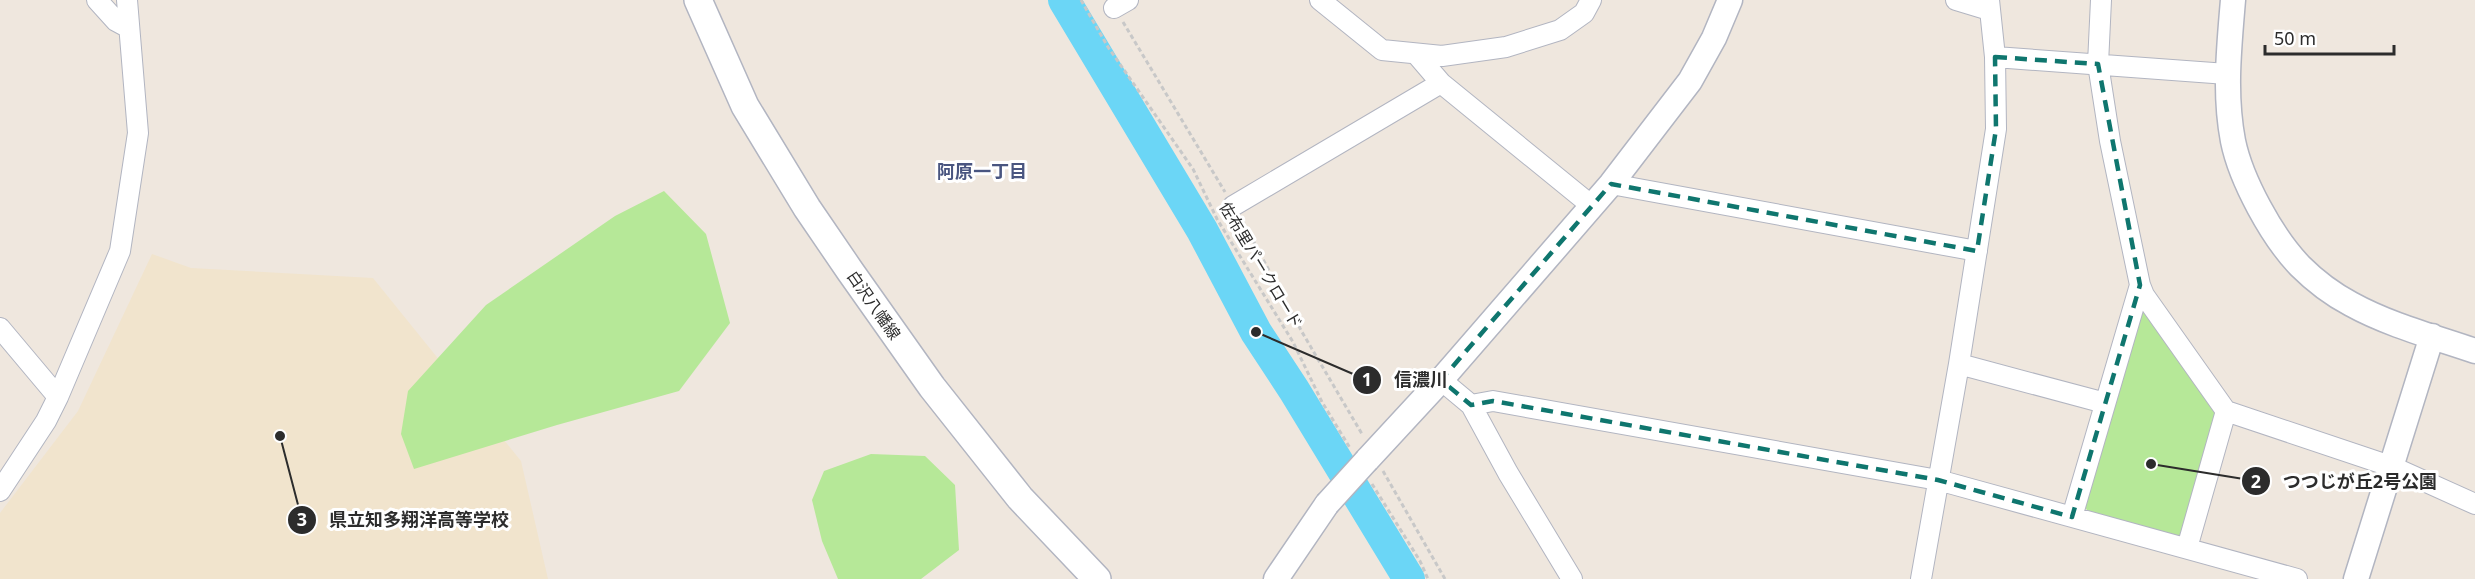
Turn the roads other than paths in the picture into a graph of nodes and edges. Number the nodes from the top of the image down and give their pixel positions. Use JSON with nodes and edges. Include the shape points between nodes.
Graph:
{"nodes":[{"id":1,"x":97,"y":0,"type":"edge"},
{"id":2,"x":127,"y":0,"type":"edge"},
{"id":3,"x":698,"y":0,"type":"edge"},
{"id":4,"x":1320,"y":0,"type":"edge"},
{"id":5,"x":1591,"y":0,"type":"edge"},
{"id":6,"x":1730,"y":0,"type":"edge"},
{"id":7,"x":1956,"y":0,"type":"edge"},
{"id":8,"x":2101,"y":0,"type":"edge"},
{"id":9,"x":2234,"y":0,"type":"edge"},
{"id":10,"x":1989,"y":5,"type":"edge"},
{"id":11,"x":129,"y":28,"type":"junction"},
{"id":12,"x":1417,"y":55,"type":"junction"},
{"id":13,"x":1995,"y":57,"type":"junction"},
{"id":14,"x":2098,"y":64,"type":"junction"},
{"id":15,"x":2227,"y":74,"type":"junction"},
{"id":16,"x":1441,"y":83,"type":"junction"},
{"id":17,"x":1611,"y":184,"type":"junction"},
{"id":18,"x":1233,"y":206,"type":"road end"},
{"id":19,"x":1592,"y":206,"type":"junction"},
{"id":20,"x":1977,"y":250,"type":"junction"},
{"id":21,"x":2140,"y":285,"type":"junction"},
{"id":22,"x":0,"y":328,"type":"edge"},
{"id":23,"x":2432,"y":336,"type":"junction"},
{"id":24,"x":2475,"y":351,"type":"edge"},
{"id":25,"x":1959,"y":364,"type":"junction"},
{"id":26,"x":1442,"y":380,"type":"junction"},
{"id":27,"x":58,"y":397,"type":"junction"},
{"id":28,"x":2104,"y":403,"type":"junction"},
{"id":29,"x":1471,"y":405,"type":"junction"},
{"id":30,"x":2226,"y":411,"type":"junction"},
{"id":31,"x":2392,"y":467,"type":"junction"},
{"id":32,"x":1938,"y":480,"type":"junction"},
{"id":33,"x":0,"y":491,"type":"edge"},
{"id":34,"x":2475,"y":504,"type":"edge"},
{"id":35,"x":2072,"y":517,"type":"junction"},
{"id":36,"x":2187,"y":548,"type":"junction"},
{"id":37,"x":1097,"y":579,"type":"edge"},
{"id":38,"x":1276,"y":579,"type":"edge"},
{"id":39,"x":1572,"y":579,"type":"edge"},
{"id":40,"x":1921,"y":579,"type":"edge"},
{"id":41,"x":2297,"y":579,"type":"edge"},
{"id":42,"x":2356,"y":579,"type":"edge"}],
"edges":[{"from":1,"to":11,"type":"street","via":[[116,21]]},
{"from":2,"to":11,"type":"street"},
{"from":3,"to":37,"type":"main road","name":"白沢八幡線","via":[[745,106],[849,271],[932,387],[1020,498]]},
{"from":4,"to":12,"type":"street","via":[[1382,50]]},
{"from":5,"to":12,"type":"street","via":[[1584,13],[1560,30],[1506,47],[1442,56]]},
{"from":6,"to":17,"type":"street","via":[[1690,81]]},
{"from":7,"to":10,"type":"street"},
{"from":8,"to":14,"type":"street"},
{"from":9,"to":15,"type":"street"},
{"from":10,"to":13,"type":"street"},
{"from":11,"to":27,"type":"street","via":[[138,133],[126,223],[120,251]]},
{"from":12,"to":16,"type":"street"},
{"from":13,"to":14,"type":"street"},
{"from":13,"to":20,"type":"street","via":[[1996,129]]},
{"from":14,"to":15,"type":"street"},
{"from":14,"to":21,"type":"street"},
{"from":15,"to":23,"type":"street","via":[[2234,143],[2247,181],[2273,231],[2300,266],[2350,304]]},
{"from":16,"to":18,"type":"street"},
{"from":16,"to":19,"type":"street"},
{"from":17,"to":19,"type":"street"},
{"from":17,"to":20,"type":"street"},
{"from":19,"to":26,"type":"street"},
{"from":20,"to":25,"type":"street"},
{"from":21,"to":28,"type":"street"},
{"from":21,"to":30,"type":"street"},
{"from":22,"to":27,"type":"street"},
{"from":23,"to":24,"type":"street"},
{"from":23,"to":31,"type":"street"},
{"from":25,"to":28,"type":"street"},
{"from":25,"to":32,"type":"street"},
{"from":26,"to":29,"type":"street"},
{"from":26,"to":38,"type":"street","bridge":true,"via":[[1327,504]]},
{"from":27,"to":33,"type":"street"},
{"from":28,"to":35,"type":"street"},
{"from":29,"to":32,"type":"street","via":[[1493,401]]},
{"from":29,"to":39,"type":"street"},
{"from":30,"to":31,"type":"street"},
{"from":30,"to":36,"type":"street"},
{"from":31,"to":34,"type":"street"},
{"from":31,"to":42,"type":"street"},
{"from":32,"to":35,"type":"street"},
{"from":32,"to":40,"type":"street"},
{"from":35,"to":36,"type":"street"},
{"from":36,"to":41,"type":"street"}]}
